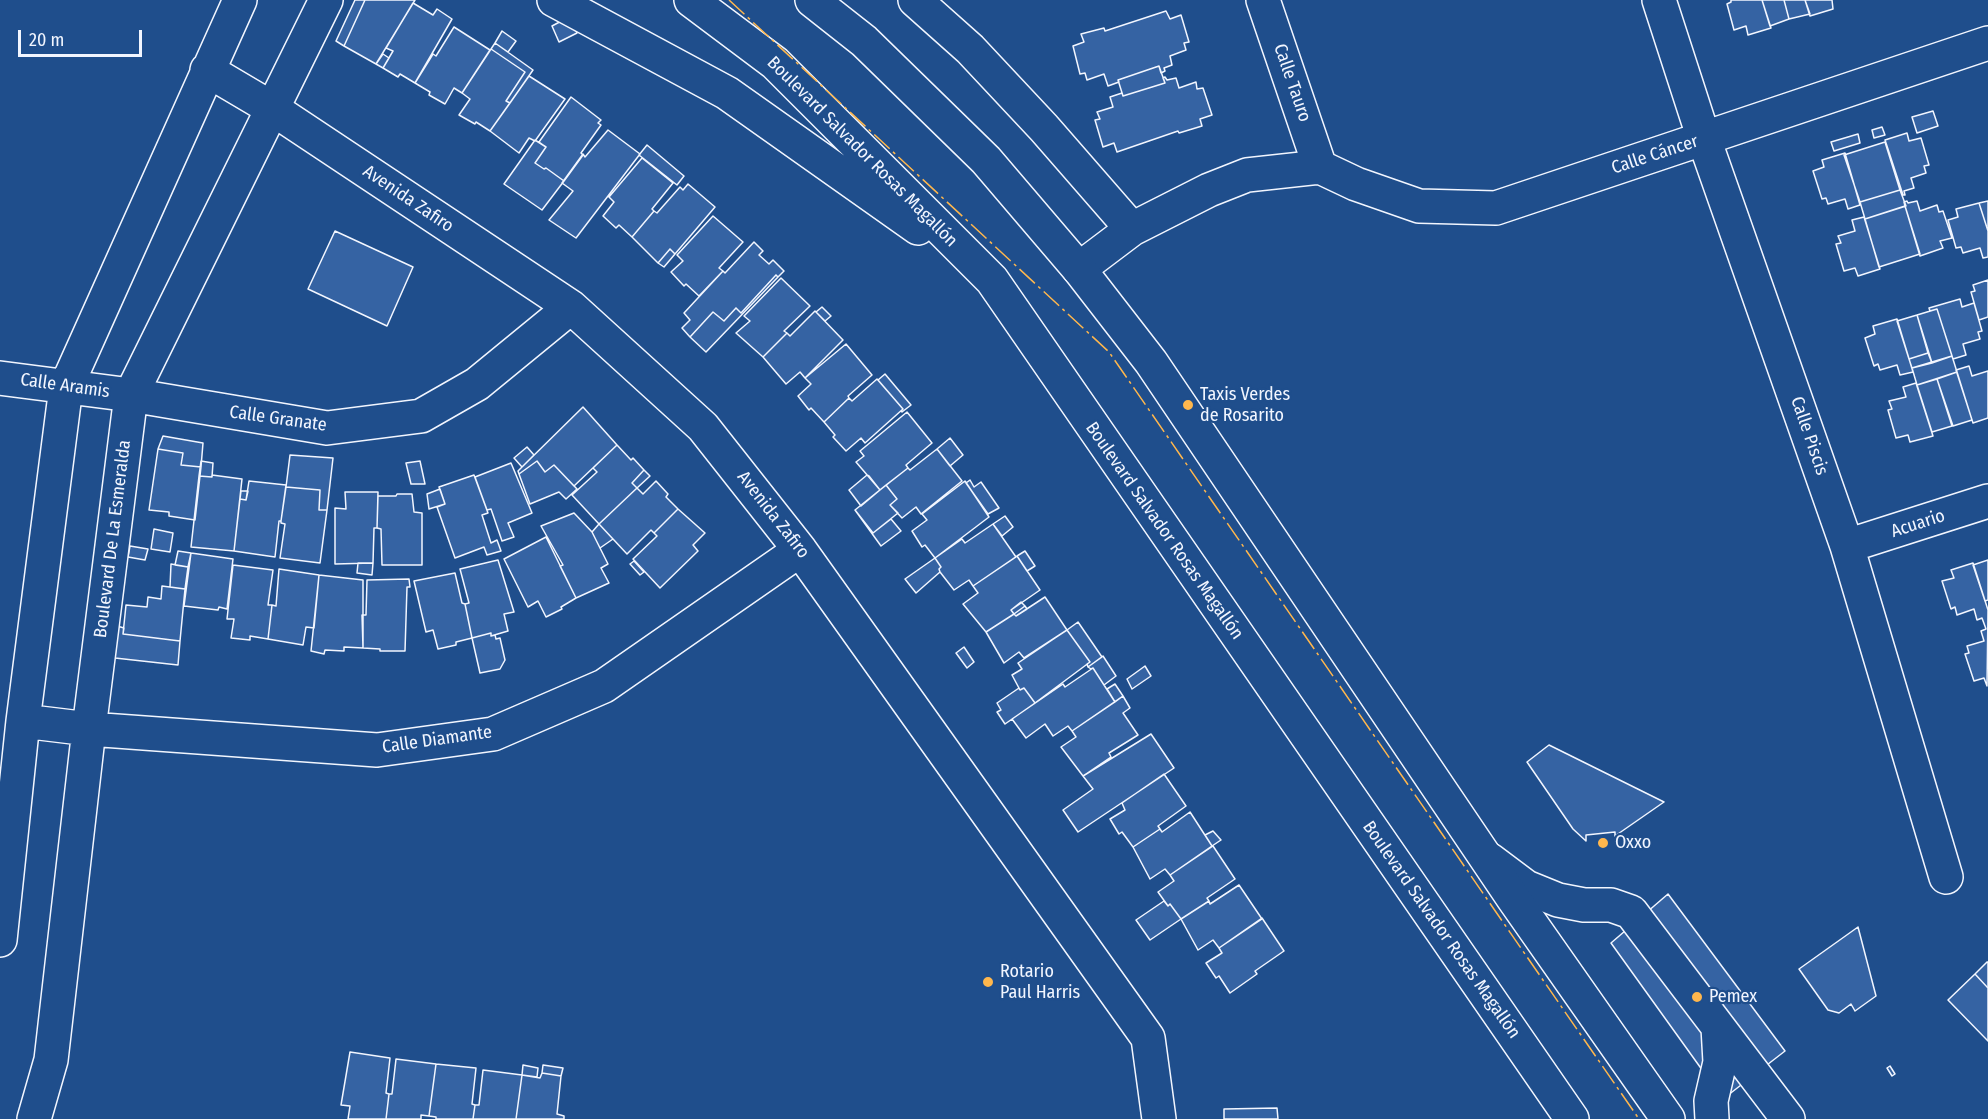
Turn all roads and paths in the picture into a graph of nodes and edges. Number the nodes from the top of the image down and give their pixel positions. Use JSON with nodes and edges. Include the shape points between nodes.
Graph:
{"nodes":[{"id":1,"x":240,"y":0,"type":"edge"},
{"id":2,"x":326,"y":0,"type":"edge"},
{"id":3,"x":554,"y":0,"type":"edge"},
{"id":4,"x":691,"y":0,"type":"edge"},
{"id":5,"x":812,"y":0,"type":"edge"},
{"id":6,"x":915,"y":0,"type":"edge"},
{"id":7,"x":1263,"y":0,"type":"edge"},
{"id":8,"x":1659,"y":0,"type":"edge"},
{"id":9,"x":1988,"y":43,"type":"edge"},
{"id":10,"x":207,"y":70,"type":"junction"},
{"id":11,"x":273,"y":109,"type":"junction"},
{"id":12,"x":1704,"y":139,"type":"junction"},
{"id":13,"x":1320,"y":167,"type":"junction"},
{"id":14,"x":1132,"y":229,"type":"junction"},
{"id":15,"x":1079,"y":268,"type":"junction"},
{"id":16,"x":992,"y":280,"type":"junction"},
{"id":17,"x":571,"y":307,"type":"junction"},
{"id":18,"x":0,"y":378,"type":"edge"},
{"id":19,"x":66,"y":387,"type":"junction"},
{"id":20,"x":131,"y":395,"type":"junction"},
{"id":21,"x":1988,"y":501,"type":"edge"},
{"id":22,"x":1847,"y":546,"type":"junction"},
{"id":23,"x":800,"y":550,"type":"junction"},
{"id":24,"x":23,"y":721,"type":"junction"},
{"id":25,"x":88,"y":729,"type":"junction"},
{"id":26,"x":1484,"y":856,"type":"junction"},
{"id":27,"x":1946,"y":877,"type":"dead end"},
{"id":28,"x":0,"y":940,"type":"edge"},
{"id":29,"x":1718,"y":1026,"type":"junction"},
{"id":30,"x":1660,"y":1111,"type":"edge"},
{"id":31,"x":34,"y":1119,"type":"edge"},
{"id":32,"x":1159,"y":1119,"type":"edge"},
{"id":33,"x":1572,"y":1119,"type":"edge"},
{"id":34,"x":1712,"y":1119,"type":"edge"},
{"id":35,"x":1788,"y":1119,"type":"edge"}],
"edges":[{"from":1,"to":10,"type":"main road"},
{"from":2,"to":11,"type":"main road","name":"Boulevard De La Esmeralda"},
{"from":3,"to":16,"type":"main road","via":[[727,93]]},
{"from":4,"to":16,"type":"main road","name":"Boulevard Salvador Rosas Magallón","via":[[775,63]]},
{"from":5,"to":15,"type":"main road","via":[[864,41],[986,160]]},
{"from":6,"to":14,"type":"main road","via":[[970,49]]},
{"from":7,"to":13,"type":"main road","name":"Calle Tauro"},
{"from":8,"to":12,"type":"main road","name":"Calle Piscis"},
{"from":9,"to":12,"type":"main road","name":"Calle Cáncer"},
{"from":10,"to":11,"type":"main road","name":"Avenida Zafiro"},
{"from":10,"to":19,"type":"main road"},
{"from":11,"to":17,"type":"main road","name":"Avenida Zafiro"},
{"from":11,"to":20,"type":"main road","name":"Boulevard De La Esmeralda"},
{"from":12,"to":13,"type":"main road","name":"Calle Cáncer","via":[[1496,208],[1419,207]]},
{"from":12,"to":22,"type":"main road","name":"Calle Piscis"},
{"from":13,"to":14,"type":"main road","via":[[1247,175]]},
{"from":14,"to":15,"type":"main road"},
{"from":15,"to":26,"type":"main road","via":[[1150,362]]},
{"from":16,"to":33,"type":"main road","name":"Boulevard Salvador Rosas Magallón"},
{"from":17,"to":20,"type":"main road","name":"Calle Granate","via":[[477,384],[421,416],[327,428]]},
{"from":17,"to":23,"type":"main road","name":"Avenida Zafiro","via":[[703,427]]},
{"from":18,"to":19,"type":"main road","name":"Calle Aramis"},
{"from":19,"to":20,"type":"main road","name":"Calle Aramis"},
{"from":19,"to":24,"type":"main road"},
{"from":20,"to":25,"type":"main road","name":"Boulevard De La Esmeralda"},
{"from":21,"to":22,"type":"main road","name":"Acuario"},
{"from":22,"to":27,"type":"main road","name":"Calle Piscis"},
{"from":23,"to":25,"type":"main road","name":"Calle Diamante","via":[[604,686],[493,734],[377,750]]},
{"from":23,"to":32,"type":"main road","name":"Avenida Zafiro","via":[[1148,1038]]},
{"from":24,"to":25,"type":"main road","name":"Calle Diamante"},
{"from":24,"to":28,"type":"main road"},
{"from":25,"to":31,"type":"main road","name":"Boulevard De La Esmeralda","via":[[51,1060]]},
{"from":26,"to":29,"type":"main road","via":[[1526,887],[1558,900],[1611,905],[1631,912]]},
{"from":26,"to":30,"type":"main road"},
{"from":29,"to":34,"type":"main road","via":[[1720,1062],[1711,1101]]},
{"from":29,"to":35,"type":"main road"}]}
